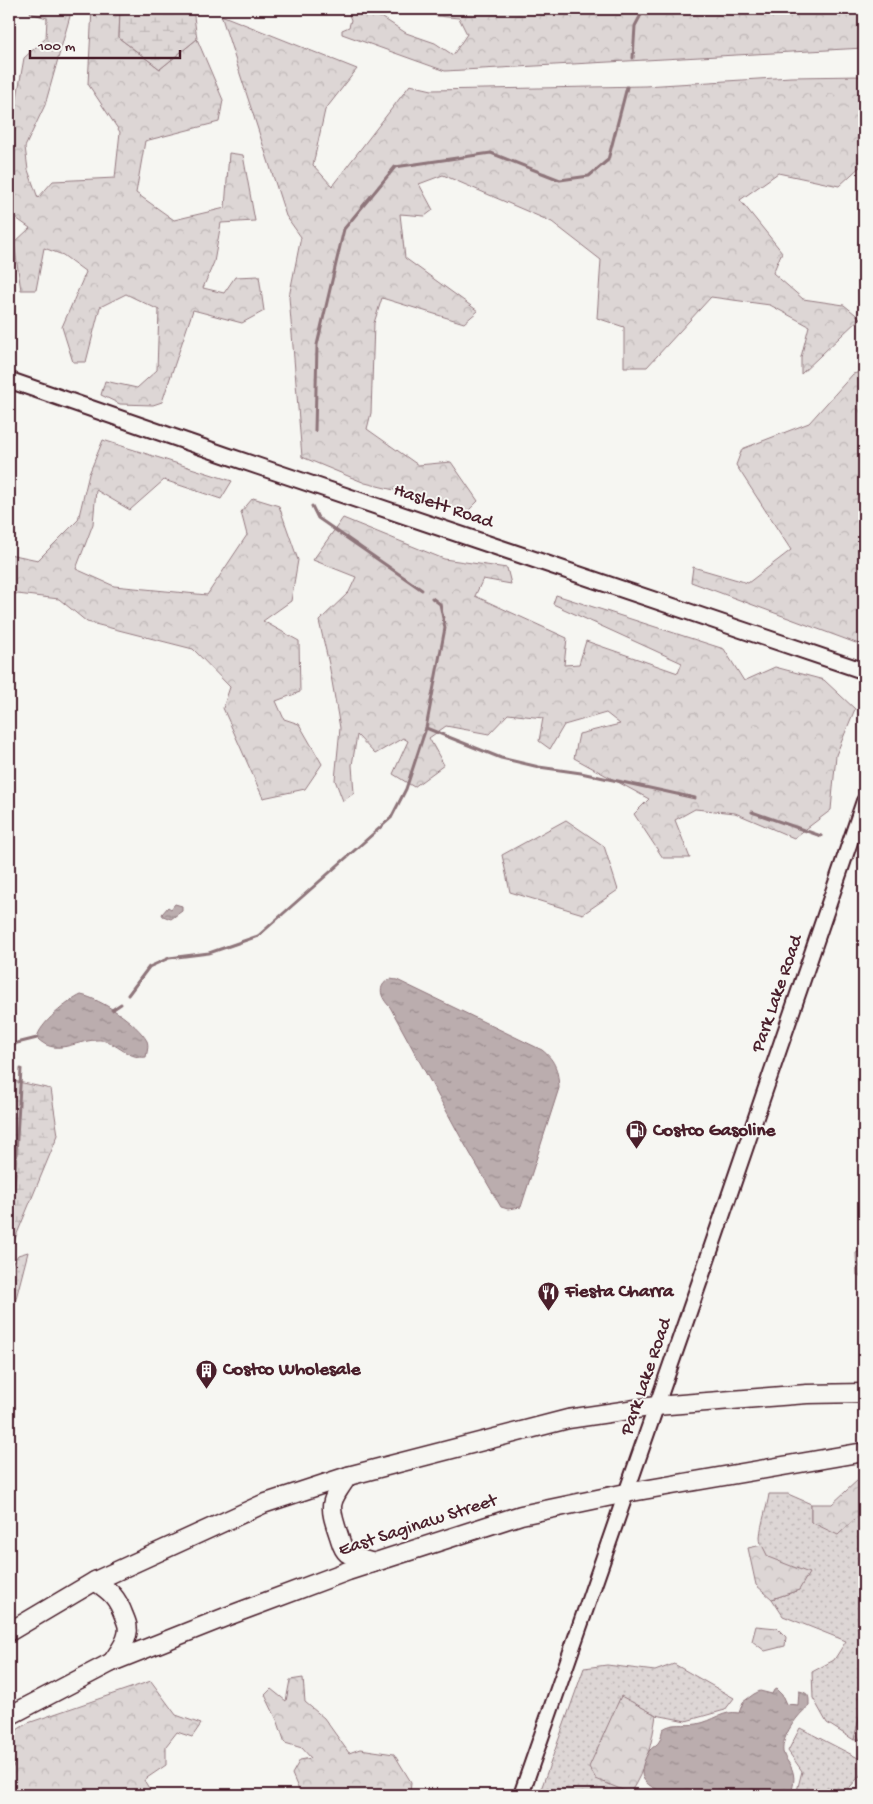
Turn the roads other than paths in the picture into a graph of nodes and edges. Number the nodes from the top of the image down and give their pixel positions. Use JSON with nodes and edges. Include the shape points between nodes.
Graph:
{"nodes":[{"id":1,"x":9,"y":380,"type":"edge"},
{"id":2,"x":864,"y":671,"type":"edge"},
{"id":3,"x":864,"y":800,"type":"edge"},
{"id":4,"x":864,"y":1393,"type":"edge"},
{"id":5,"x":656,"y":1406,"type":"junction"},
{"id":6,"x":864,"y":1452,"type":"edge"},
{"id":7,"x":348,"y":1476,"type":"junction"},
{"id":8,"x":626,"y":1493,"type":"junction"},
{"id":9,"x":372,"y":1563,"type":"junction"},
{"id":10,"x":94,"y":1581,"type":"junction"},
{"id":11,"x":9,"y":1632,"type":"edge"},
{"id":12,"x":112,"y":1662,"type":"junction"},
{"id":13,"x":9,"y":1716,"type":"edge"},
{"id":14,"x":521,"y":1795,"type":"edge"}],
"edges":[{"from":1,"to":2,"type":"main road","name":"Haslett Road"},
{"from":3,"to":5,"type":"street","name":"Park Lake Road"},
{"from":4,"to":5,"type":"main road","via":[[807,1394]]},
{"from":5,"to":7,"type":"main road","via":[[568,1419]]},
{"from":5,"to":8,"type":"street","name":"Park Lake Road"},
{"from":6,"to":8,"type":"main road","name":"East Saginaw Street"},
{"from":7,"to":9,"type":"main road","via":[[336,1493],[331,1514],[348,1553]]},
{"from":7,"to":10,"type":"main road","via":[[263,1504]]},
{"from":8,"to":9,"type":"main road","name":"East Saginaw Street","via":[[521,1515]]},
{"from":8,"to":14,"type":"street","name":"Park Lake Road"},
{"from":9,"to":12,"type":"main road","name":"East Saginaw Street"},
{"from":10,"to":11,"type":"main road"},
{"from":10,"to":12,"type":"main road","via":[[118,1601],[128,1626],[123,1645]]},
{"from":12,"to":13,"type":"main road","name":"East Saginaw Street"}]}
